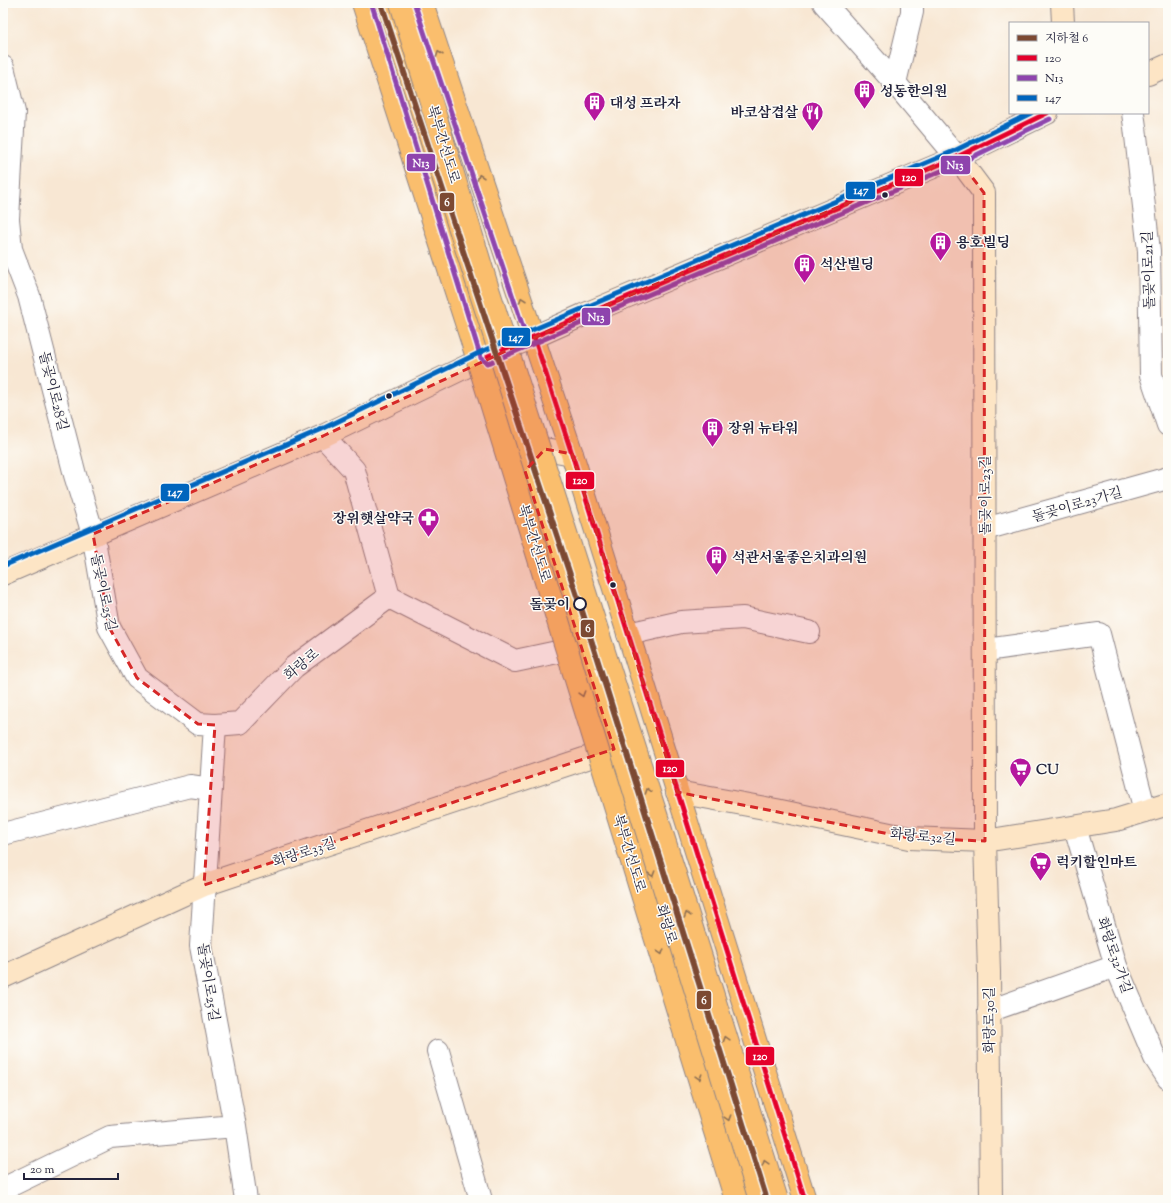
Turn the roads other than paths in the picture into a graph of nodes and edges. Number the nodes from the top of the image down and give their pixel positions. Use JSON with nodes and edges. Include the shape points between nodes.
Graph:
{"nodes":[{"id":1,"x":363,"y":3,"type":"edge"},
{"id":2,"x":379,"y":3,"type":"edge"},
{"id":3,"x":401,"y":3,"type":"edge"},
{"id":4,"x":422,"y":3,"type":"edge"},
{"id":5,"x":824,"y":3,"type":"edge"},
{"id":6,"x":912,"y":3,"type":"edge"},
{"id":7,"x":1062,"y":3,"type":"edge"},
{"id":8,"x":1062,"y":22,"type":"edge"},
{"id":9,"x":1168,"y":65,"type":"edge"},
{"id":10,"x":3,"y":66,"type":"edge"},
{"id":11,"x":1149,"y":74,"type":"edge"},
{"id":12,"x":895,"y":83,"type":"junction"},
{"id":13,"x":1044,"y":114,"type":"edge"},
{"id":14,"x":1133,"y":114,"type":"edge"},
{"id":15,"x":957,"y":157,"type":"junction"},
{"id":16,"x":7,"y":248,"type":"edge"},
{"id":17,"x":534,"y":337,"type":"junction"},
{"id":18,"x":488,"y":356,"type":"junction"},
{"id":19,"x":1159,"y":372,"type":"edge"},
{"id":20,"x":1168,"y":425,"type":"edge"},
{"id":21,"x":323,"y":436,"type":"junction"},
{"id":22,"x":572,"y":454,"type":"junction"},
{"id":23,"x":525,"y":472,"type":"junction"},
{"id":24,"x":1168,"y":478,"type":"edge"},
{"id":25,"x":985,"y":529,"type":"junction"},
{"id":26,"x":93,"y":534,"type":"junction"},
{"id":27,"x":3,"y":574,"type":"edge"},
{"id":28,"x":389,"y":597,"type":"junction"},
{"id":29,"x":809,"y":632,"type":"dead end"},
{"id":30,"x":628,"y":634,"type":"junction"},
{"id":31,"x":581,"y":647,"type":"junction"},
{"id":32,"x":986,"y":650,"type":"junction"},
{"id":33,"x":215,"y":725,"type":"junction"},
{"id":34,"x":614,"y":749,"type":"junction"},
{"id":35,"x":211,"y":789,"type":"junction"},
{"id":36,"x":677,"y":792,"type":"junction"},
{"id":37,"x":1168,"y":804,"type":"edge"},
{"id":38,"x":1145,"y":811,"type":"junction"},
{"id":39,"x":1075,"y":827,"type":"junction"},
{"id":40,"x":3,"y":834,"type":"edge"},
{"id":41,"x":986,"y":841,"type":"junction"},
{"id":42,"x":204,"y":885,"type":"junction"},
{"id":43,"x":1116,"y":966,"type":"junction"},
{"id":44,"x":3,"y":977,"type":"edge"},
{"id":45,"x":989,"y":1011,"type":"junction"},
{"id":46,"x":438,"y":1051,"type":"dead end"},
{"id":47,"x":1162,"y":1055,"type":"edge"},
{"id":48,"x":1168,"y":1078,"type":"edge"},
{"id":49,"x":235,"y":1126,"type":"junction"},
{"id":50,"x":3,"y":1190,"type":"edge"},
{"id":51,"x":246,"y":1200,"type":"edge"},
{"id":52,"x":481,"y":1200,"type":"edge"},
{"id":53,"x":736,"y":1200,"type":"edge"},
{"id":54,"x":754,"y":1200,"type":"edge"},
{"id":55,"x":776,"y":1200,"type":"edge"},
{"id":56,"x":805,"y":1200,"type":"edge"},
{"id":57,"x":991,"y":1200,"type":"edge"}],
"edges":[{"from":1,"to":53,"type":"main road","name":"북부간선도로","one_way":true,"bridge":true,"via":[[474,348]]},
{"from":2,"to":18,"type":"main road","name":"화랑로"},
{"from":55,"to":3,"type":"main road","name":"북부간선도로","one_way":true,"bridge":true,"via":[[675,874],[484,278]]},
{"from":17,"to":4,"type":"main road","one_way":true},
{"from":5,"to":12,"type":"street"},
{"from":6,"to":12,"type":"street"},
{"from":7,"to":8,"type":"street"},
{"from":9,"to":11,"type":"street"},
{"from":10,"to":16,"type":"street","name":"돌곶이로28길","via":[[14,112]]},
{"from":12,"to":15,"type":"street"},
{"from":13,"to":15,"type":"street"},
{"from":14,"to":19,"type":"street","name":"돌곶이로21길","via":[[1149,251]]},
{"from":15,"to":17,"type":"street"},
{"from":15,"to":25,"type":"street","name":"돌곶이로23길","via":[[984,193]]},
{"from":16,"to":26,"type":"street","name":"돌곶이로28길","via":[[29,296],[75,475]]},
{"from":17,"to":18,"type":"street"},
{"from":17,"to":22,"type":"main road"},
{"from":18,"to":21,"type":"street"},
{"from":18,"to":23,"type":"main road","name":"화랑로"},
{"from":19,"to":20,"type":"street","name":"돌곶이로21길"},
{"from":21,"to":26,"type":"street"},
{"from":21,"to":28,"type":"street","via":[[354,470]]},
{"from":22,"to":23,"type":"street","via":[[545,449]]},
{"from":22,"to":30,"type":"main road"},
{"from":23,"to":31,"type":"main road","name":"화랑로"},
{"from":24,"to":25,"type":"street","name":"돌곶이로23가길"},
{"from":25,"to":32,"type":"street","name":"돌곶이로23길"},
{"from":26,"to":27,"type":"street"},
{"from":26,"to":33,"type":"street","name":"돌곶이로25길","via":[[109,627],[136,678],[198,724]]},
{"from":28,"to":31,"type":"street","via":[[515,661]]},
{"from":28,"to":33,"type":"street","name":"화랑로","via":[[294,667],[240,723]]},
{"from":29,"to":30,"type":"street","via":[[743,618],[681,622]]},
{"from":30,"to":36,"type":"main road"},
{"from":31,"to":34,"type":"main road","name":"화랑로"},
{"from":32,"to":38,"type":"street","via":[[1099,634]]},
{"from":32,"to":41,"type":"street","name":"돌곶이로23길"},
{"from":33,"to":35,"type":"street","name":"돌곶이로25길"},
{"from":34,"to":42,"type":"street","name":"화랑로33길"},
{"from":34,"to":54,"type":"main road","name":"화랑로","one_way":true},
{"from":35,"to":40,"type":"street","via":[[190,786]]},
{"from":35,"to":42,"type":"street","name":"돌곶이로25길"},
{"from":36,"to":41,"type":"street","name":"화랑로32길","via":[[909,838]]},
{"from":36,"to":56,"type":"main road"},
{"from":37,"to":38,"type":"street","name":"화랑로32길"},
{"from":38,"to":39,"type":"street","name":"화랑로32길","via":[[1116,820]]},
{"from":39,"to":41,"type":"street","name":"화랑로32길"},
{"from":39,"to":43,"type":"street","name":"화랑로32가길"},
{"from":41,"to":45,"type":"street","name":"화랑로30길"},
{"from":42,"to":44,"type":"street","name":"화랑로33길"},
{"from":42,"to":49,"type":"street","name":"돌곶이로25길","via":[[200,946]]},
{"from":43,"to":45,"type":"street"},
{"from":43,"to":47,"type":"street","name":"화랑로32가길"},
{"from":45,"to":57,"type":"street","name":"화랑로30길"},
{"from":46,"to":52,"type":"street"},
{"from":47,"to":48,"type":"street","name":"화랑로32가길"},
{"from":49,"to":50,"type":"street","via":[[110,1137]]},
{"from":49,"to":51,"type":"street","name":"돌곶이로25길"}]}
